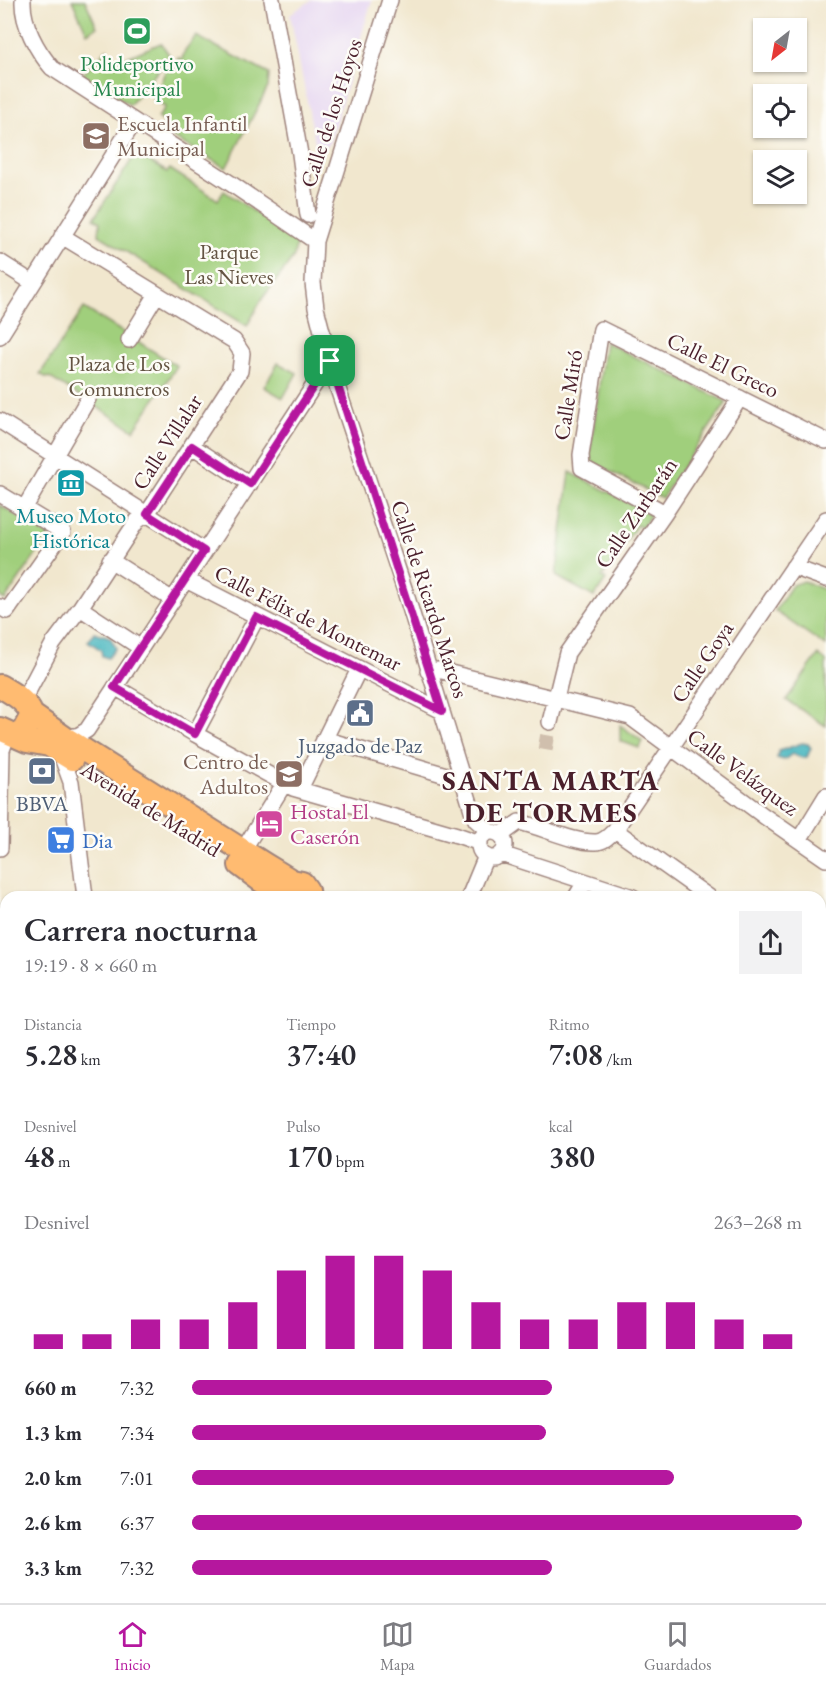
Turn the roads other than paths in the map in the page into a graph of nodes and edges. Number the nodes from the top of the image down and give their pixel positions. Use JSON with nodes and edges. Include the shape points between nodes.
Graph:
{"nodes":[{"id":1,"x":23,"y":0,"type":"edge"},
{"id":2,"x":272,"y":0,"type":"edge"},
{"id":3,"x":390,"y":0,"type":"edge"},
{"id":4,"x":134,"y":122,"type":"junction"},
{"id":5,"x":308,"y":215,"type":"dead end"},
{"id":6,"x":63,"y":236,"type":"junction"},
{"id":7,"x":315,"y":241,"type":"junction"},
{"id":8,"x":0,"y":262,"type":"edge"},
{"id":9,"x":33,"y":283,"type":"junction"},
{"id":10,"x":157,"y":294,"type":"junction"},
{"id":11,"x":601,"y":329,"type":"joint"},
{"id":12,"x":0,"y":336,"type":"edge"},
{"id":13,"x":129,"y":340,"type":"dead end"},
{"id":14,"x":328,"y":370,"type":"junction"},
{"id":15,"x":740,"y":398,"type":"junction"},
{"id":16,"x":88,"y":399,"type":"dead end"},
{"id":17,"x":0,"y":421,"type":"edge"},
{"id":18,"x":826,"y":441,"type":"edge"},
{"id":19,"x":192,"y":446,"type":"junction"},
{"id":20,"x":56,"y":455,"type":"junction"},
{"id":21,"x":250,"y":484,"type":"junction"},
{"id":22,"x":0,"y":494,"type":"edge"},
{"id":23,"x":24,"y":509,"type":"junction"},
{"id":24,"x":665,"y":513,"type":"junction"},
{"id":25,"x":147,"y":514,"type":"junction"},
{"id":26,"x":826,"y":519,"type":"edge"},
{"id":27,"x":204,"y":551,"type":"junction"},
{"id":28,"x":110,"y":560,"type":"junction"},
{"id":29,"x":793,"y":567,"type":"junction"},
{"id":30,"x":826,"y":579,"type":"edge"},
{"id":31,"x":186,"y":580,"type":"junction"},
{"id":32,"x":173,"y":600,"type":"junction"},
{"id":33,"x":0,"y":607,"type":"edge"},
{"id":34,"x":80,"y":608,"type":"junction"},
{"id":35,"x":256,"y":617,"type":"junction"},
{"id":36,"x":141,"y":648,"type":"junction"},
{"id":37,"x":359,"y":669,"type":"junction"},
{"id":38,"x":428,"y":671,"type":"junction"},
{"id":39,"x":0,"y":686,"type":"edge"},
{"id":40,"x":114,"y":687,"type":"junction"},
{"id":41,"x":555,"y":699,"type":"junction"},
{"id":42,"x":28,"y":708,"type":"junction"},
{"id":43,"x":442,"y":711,"type":"junction"},
{"id":44,"x":550,"y":722,"type":"tunnel mouth"},
{"id":45,"x":6,"y":733,"type":"edge"},
{"id":46,"x":195,"y":734,"type":"junction"},
{"id":47,"x":324,"y":739,"type":"junction"},
{"id":48,"x":62,"y":745,"type":"junction"},
{"id":49,"x":671,"y":748,"type":"junction"},
{"id":50,"x":464,"y":780,"type":"junction"},
{"id":51,"x":284,"y":784,"type":"junction"},
{"id":52,"x":300,"y":789,"type":"junction"},
{"id":53,"x":826,"y":796,"type":"edge"},
{"id":54,"x":615,"y":830,"type":"junction"},
{"id":55,"x":799,"y":840,"type":"junction"},
{"id":56,"x":487,"y":844,"type":"junction"},
{"id":57,"x":0,"y":848,"type":"edge"},
{"id":58,"x":246,"y":853,"type":"junction"},
{"id":59,"x":826,"y":859,"type":"edge"},
{"id":60,"x":585,"y":882,"type":"junction"},
{"id":61,"x":84,"y":891,"type":"edge"},
{"id":62,"x":293,"y":891,"type":"edge"},
{"id":63,"x":295,"y":891,"type":"edge"},
{"id":64,"x":471,"y":891,"type":"edge"},
{"id":65,"x":580,"y":891,"type":"edge"},
{"id":66,"x":614,"y":891,"type":"edge"},
{"id":67,"x":701,"y":891,"type":"edge"}],
"edges":[{"from":1,"to":4,"type":"street","via":[[39,54],[52,68]]},
{"from":2,"to":5,"type":"street"},
{"from":3,"to":7,"type":"street","name":"Calle de los Hoyos"},
{"from":4,"to":6,"type":"street"},
{"from":4,"to":7,"type":"street"},
{"from":6,"to":9,"type":"street"},
{"from":6,"to":10,"type":"street"},
{"from":7,"to":14,"type":"street","name":"Calle de Ricardo Marcos","via":[[313,283]]},
{"from":8,"to":9,"type":"street"},
{"from":9,"to":12,"type":"street"},
{"from":10,"to":13,"type":"street"},
{"from":10,"to":19,"type":"street","name":"Calle Villalar","via":[[234,341],[242,353],[240,371]]},
{"from":11,"to":15,"type":"street","name":"Calle El Greco"},
{"from":11,"to":24,"type":"street","name":"Calle Miró","via":[[582,468]]},
{"from":14,"to":21,"type":"street"},
{"from":14,"to":38,"type":"street","name":"Calle de Ricardo Marcos","via":[[405,591]]},
{"from":15,"to":18,"type":"street","name":"Calle El Greco"},
{"from":15,"to":24,"type":"street","name":"Calle Zurbarán"},
{"from":16,"to":20,"type":"street"},
{"from":17,"to":20,"type":"street"},
{"from":19,"to":21,"type":"street"},
{"from":19,"to":25,"type":"street","name":"Calle Villalar"},
{"from":20,"to":23,"type":"street"},
{"from":20,"to":25,"type":"street"},
{"from":21,"to":27,"type":"street"},
{"from":22,"to":23,"type":"street"},
{"from":23,"to":33,"type":"street","via":[[63,532],[7,612]]},
{"from":24,"to":41,"type":"street","name":"Calle Zurbarán","via":[[567,653]]},
{"from":25,"to":27,"type":"street"},
{"from":25,"to":28,"type":"street","name":"Calle Villalar","via":[[137,521]]},
{"from":26,"to":29,"type":"street","name":"Calle Goya"},
{"from":27,"to":31,"type":"street"},
{"from":28,"to":32,"type":"street"},
{"from":28,"to":34,"type":"street","name":"Calle Villalar"},
{"from":29,"to":30,"type":"street"},
{"from":29,"to":49,"type":"street","name":"Calle Goya"},
{"from":31,"to":32,"type":"street"},
{"from":31,"to":35,"type":"street","name":"Calle Félix de Montemar"},
{"from":32,"to":36,"type":"street"},
{"from":34,"to":36,"type":"street"},
{"from":34,"to":42,"type":"street","name":"Calle Villalar","via":[[53,644]]},
{"from":35,"to":37,"type":"street","name":"Calle Félix de Montemar"},
{"from":35,"to":46,"type":"street"},
{"from":36,"to":40,"type":"street"},
{"from":37,"to":43,"type":"street","name":"Calle Félix de Montemar"},
{"from":37,"to":47,"type":"street"},
{"from":38,"to":41,"type":"street","name":"Calle Velázquez","via":[[438,670]]},
{"from":38,"to":43,"type":"street","name":"Calle de Ricardo Marcos"},
{"from":39,"to":42,"type":"highway","name":"Avenida de Madrid"},
{"from":40,"to":46,"type":"street"},
{"from":40,"to":48,"type":"street","via":[[87,730]]},
{"from":41,"to":44,"type":"street"},
{"from":41,"to":49,"type":"street","name":"Calle Velázquez","via":[[623,714]]},
{"from":42,"to":45,"type":"highway","via":[[21,732]]},
{"from":42,"to":48,"type":"highway","name":"Avenida de Madrid"},
{"from":43,"to":50,"type":"street","name":"Calle de Ricardo Marcos"},
{"from":45,"to":48,"type":"highway","name":"Avenida de Madrid","via":[[27,741]]},
{"from":45,"to":57,"type":"street","via":[[2,750]]},
{"from":46,"to":51,"type":"street"},
{"from":47,"to":50,"type":"street"},
{"from":47,"to":52,"type":"street"},
{"from":48,"to":58,"type":"highway","name":"Avenida de Madrid"},
{"from":48,"to":61,"type":"street","via":[[71,782]]},
{"from":48,"to":62,"type":"highway","name":"Avenida de Madrid","via":[[257,877]]},
{"from":49,"to":54,"type":"street","name":"Calle Goya"},
{"from":49,"to":55,"type":"street","name":"Calle Velázquez"},
{"from":50,"to":56,"type":"street","name":"Calle de Ricardo Marcos"},
{"from":51,"to":52,"type":"street"},
{"from":51,"to":58,"type":"street","via":[[248,842]]},
{"from":52,"to":56,"type":"street"},
{"from":53,"to":55,"type":"street"},
{"from":54,"to":56,"type":"street","via":[[598,843],[519,822]]},
{"from":54,"to":67,"type":"street"},
{"from":55,"to":59,"type":"street","name":"Calle Velázquez"},
{"from":56,"to":60,"type":"street"},
{"from":56,"to":64,"type":"street"},
{"from":58,"to":63,"type":"highway","name":"Avenida de Madrid"},
{"from":60,"to":65,"type":"street"},
{"from":60,"to":66,"type":"street"}]}
